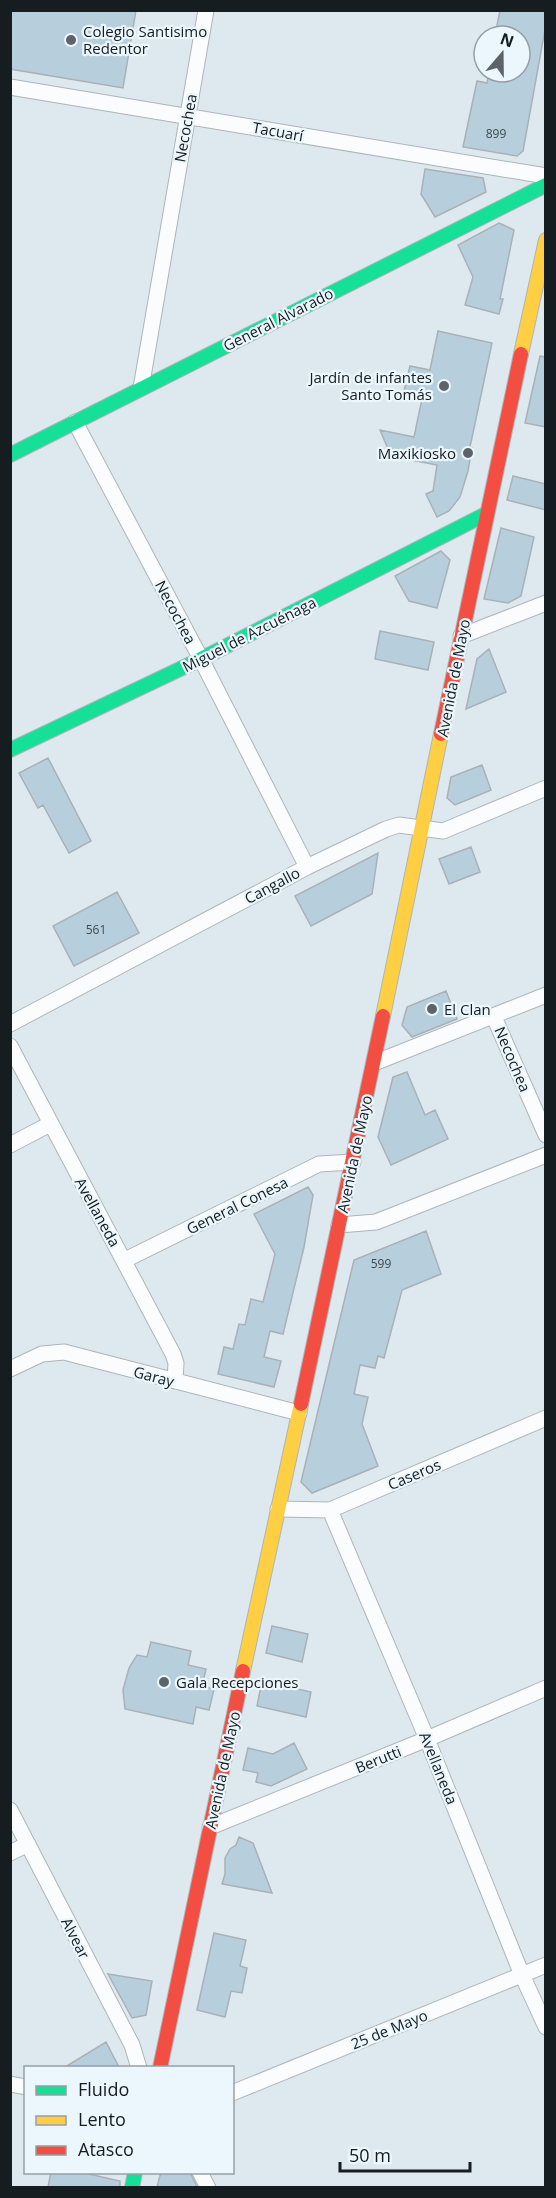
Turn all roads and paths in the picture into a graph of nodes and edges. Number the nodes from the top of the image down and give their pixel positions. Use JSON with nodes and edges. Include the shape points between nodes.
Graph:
{"nodes":[{"id":1,"x":206,"y":10,"type":"edge"},
{"id":2,"x":10,"y":87,"type":"edge"},
{"id":3,"x":188,"y":116,"type":"junction"},
{"id":4,"x":546,"y":176,"type":"edge"},
{"id":5,"x":546,"y":185,"type":"edge"},
{"id":6,"x":546,"y":240,"type":"edge"},
{"id":7,"x":141,"y":388,"type":"junction"},
{"id":8,"x":75,"y":422,"type":"junction"},
{"id":9,"x":10,"y":455,"type":"edge"},
{"id":10,"x":486,"y":514,"type":"junction"},
{"id":11,"x":546,"y":603,"type":"edge"},
{"id":12,"x":461,"y":636,"type":"junction"},
{"id":13,"x":201,"y":658,"type":"junction"},
{"id":14,"x":10,"y":750,"type":"edge"},
{"id":15,"x":546,"y":788,"type":"edge"},
{"id":16,"x":422,"y":829,"type":"junction"},
{"id":17,"x":307,"y":867,"type":"junction"},
{"id":18,"x":546,"y":995,"type":"edge"},
{"id":19,"x":494,"y":1017,"type":"junction"},
{"id":20,"x":10,"y":1024,"type":"edge"},
{"id":21,"x":10,"y":1046,"type":"edge"},
{"id":22,"x":374,"y":1063,"type":"junction"},
{"id":23,"x":50,"y":1124,"type":"junction"},
{"id":24,"x":546,"y":1135,"type":"edge"},
{"id":25,"x":10,"y":1145,"type":"edge"},
{"id":26,"x":546,"y":1155,"type":"edge"},
{"id":27,"x":353,"y":1162,"type":"junction"},
{"id":28,"x":339,"y":1225,"type":"junction"},
{"id":29,"x":124,"y":1260,"type":"junction"},
{"id":30,"x":10,"y":1369,"type":"edge"},
{"id":31,"x":175,"y":1381,"type":"junction"},
{"id":32,"x":299,"y":1413,"type":"junction"},
{"id":33,"x":546,"y":1418,"type":"edge"},
{"id":34,"x":278,"y":1509,"type":"junction"},
{"id":35,"x":330,"y":1510,"type":"junction"},
{"id":36,"x":546,"y":1688,"type":"edge"},
{"id":37,"x":427,"y":1739,"type":"junction"},
{"id":38,"x":10,"y":1810,"type":"edge"},
{"id":39,"x":210,"y":1827,"type":"junction"},
{"id":40,"x":28,"y":1844,"type":"junction"},
{"id":41,"x":10,"y":1853,"type":"edge"},
{"id":42,"x":546,"y":1965,"type":"edge"},
{"id":43,"x":522,"y":1975,"type":"junction"},
{"id":44,"x":546,"y":2027,"type":"edge"},
{"id":45,"x":139,"y":2066,"type":"edge"},
{"id":46,"x":160,"y":2066,"type":"edge"},
{"id":47,"x":234,"y":2092,"type":"edge"}],
"edges":[{"from":1,"to":3,"type":"street","name":"Necochea"},
{"from":2,"to":3,"type":"street","name":"Tacuarí"},
{"from":3,"to":4,"type":"street","name":"Tacuarí"},
{"from":3,"to":7,"type":"street","name":"Necochea"},
{"from":5,"to":7,"type":"main road","name":"General Alvarado"},
{"from":6,"to":10,"type":"main road","name":"Avenida de Mayo"},
{"from":7,"to":8,"type":"main road","name":"General Alvarado"},
{"from":8,"to":9,"type":"main road","name":"General Alvarado"},
{"from":8,"to":13,"type":"street","name":"Necochea"},
{"from":10,"to":12,"type":"main road","name":"Avenida de Mayo"},
{"from":10,"to":13,"type":"main road","name":"Miguel de Azcuénaga"},
{"from":11,"to":12,"type":"street"},
{"from":12,"to":16,"type":"main road","name":"Avenida de Mayo"},
{"from":13,"to":14,"type":"main road","name":"Miguel de Azcuénaga"},
{"from":13,"to":17,"type":"street","name":"Necochea"},
{"from":15,"to":16,"type":"street","name":"Cangallo","via":[[443,831]]},
{"from":16,"to":17,"type":"street","name":"Cangallo","via":[[399,825],[386,829]]},
{"from":16,"to":22,"type":"main road","name":"Avenida de Mayo"},
{"from":17,"to":20,"type":"street","name":"Cangallo"},
{"from":18,"to":19,"type":"street"},
{"from":19,"to":22,"type":"street"},
{"from":19,"to":24,"type":"street","name":"Necochea"},
{"from":21,"to":23,"type":"street","name":"Avellaneda"},
{"from":22,"to":27,"type":"main road","name":"Avenida de Mayo"},
{"from":23,"to":25,"type":"street"},
{"from":23,"to":29,"type":"street","name":"Avellaneda"},
{"from":26,"to":28,"type":"street","via":[[376,1222]]},
{"from":27,"to":28,"type":"main road","name":"Avenida de Mayo"},
{"from":27,"to":29,"type":"street","name":"General Conesa","via":[[319,1164]]},
{"from":28,"to":32,"type":"main road","name":"Avenida de Mayo"},
{"from":29,"to":31,"type":"street","name":"Avellaneda","via":[[173,1353]]},
{"from":30,"to":31,"type":"street","name":"Garay","via":[[42,1354],[64,1352]]},
{"from":31,"to":32,"type":"street","name":"Garay"},
{"from":32,"to":34,"type":"main road","name":"Avenida de Mayo"},
{"from":33,"to":35,"type":"street","name":"Caseros"},
{"from":34,"to":35,"type":"street","name":"Caseros"},
{"from":34,"to":39,"type":"main road","name":"Avenida de Mayo"},
{"from":35,"to":37,"type":"street","name":"Avellaneda"},
{"from":36,"to":37,"type":"street","name":"Berutti"},
{"from":37,"to":39,"type":"street","name":"Berutti"},
{"from":37,"to":43,"type":"street","name":"Avellaneda"},
{"from":38,"to":40,"type":"street","name":"Alvear"},
{"from":39,"to":46,"type":"main road","name":"Avenida de Mayo"},
{"from":40,"to":41,"type":"street"},
{"from":40,"to":45,"type":"street","name":"Alvear","via":[[132,2045]]},
{"from":42,"to":43,"type":"street","name":"25 de Mayo"},
{"from":43,"to":44,"type":"street","name":"Avellaneda"},
{"from":43,"to":47,"type":"street","name":"25 de Mayo"}]}
